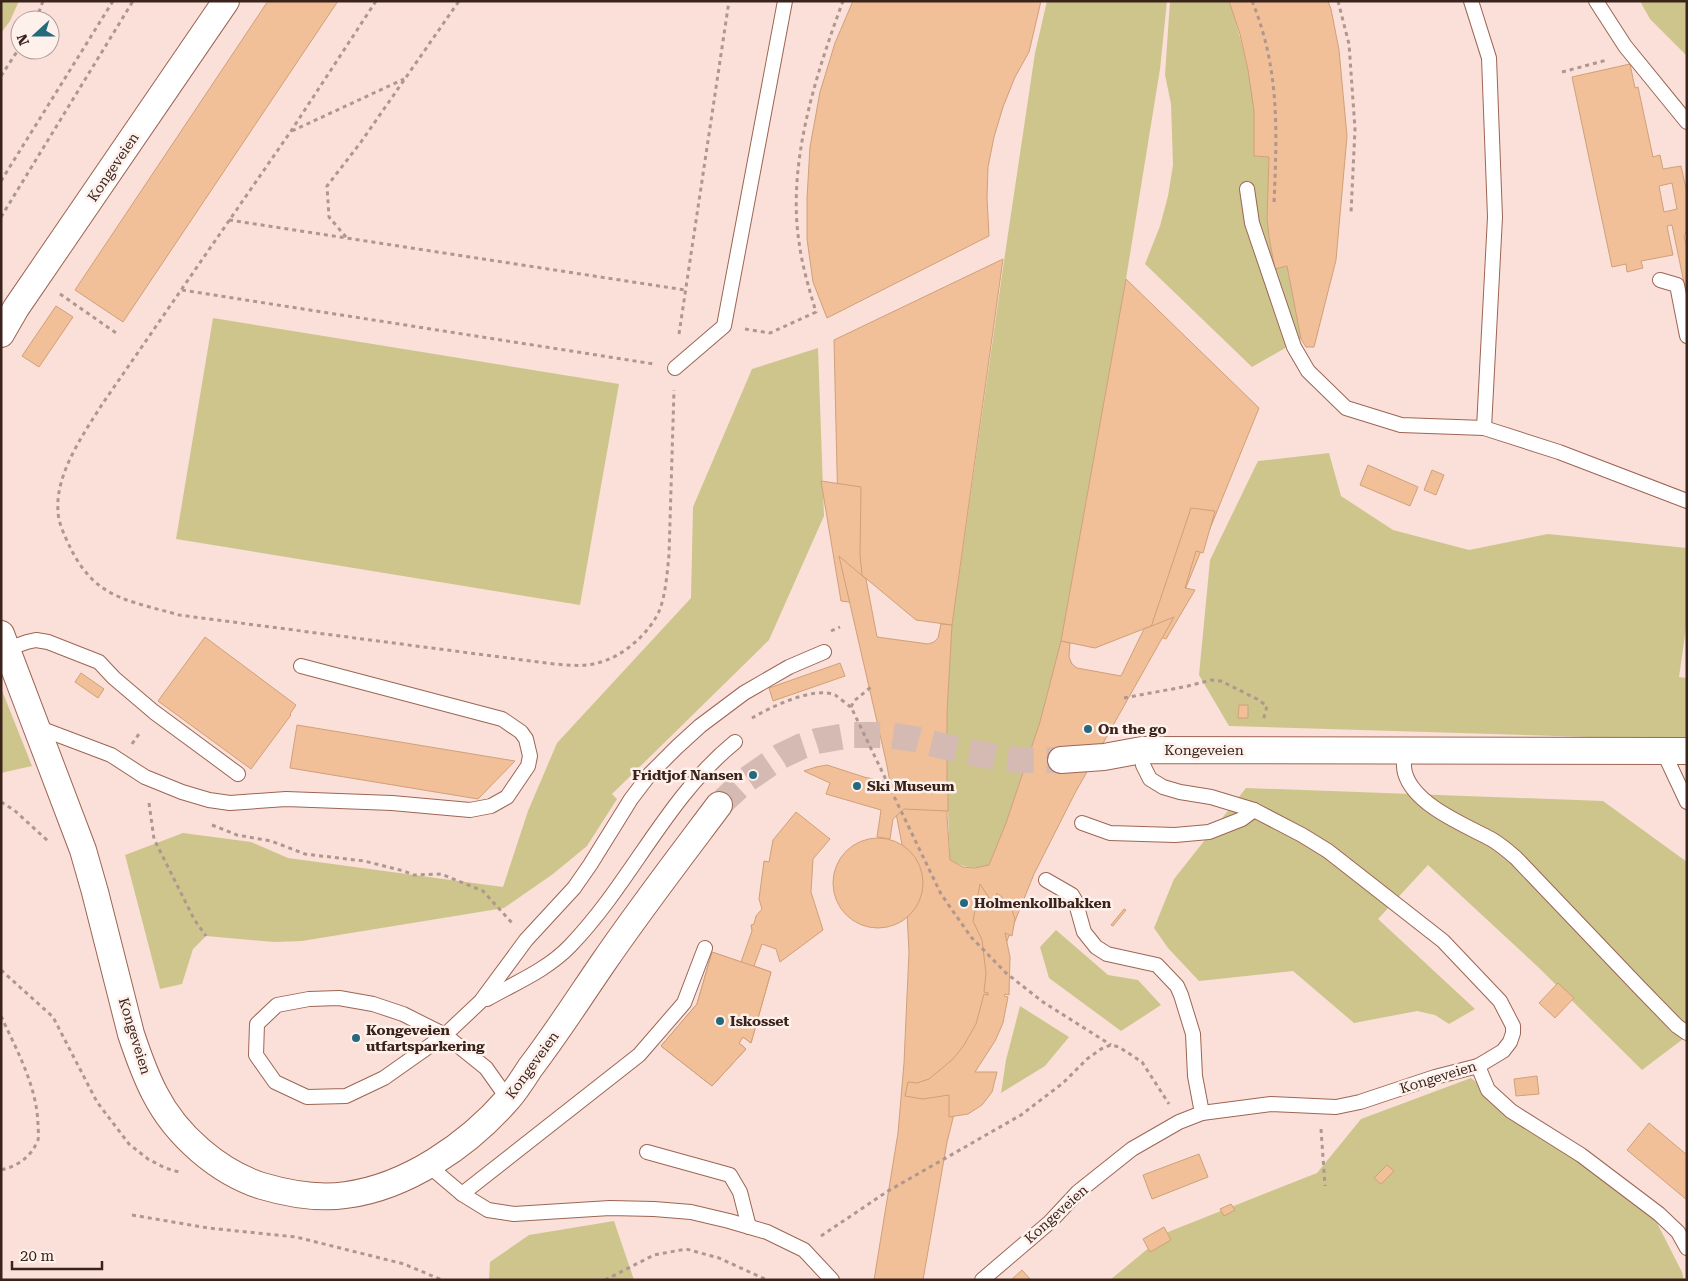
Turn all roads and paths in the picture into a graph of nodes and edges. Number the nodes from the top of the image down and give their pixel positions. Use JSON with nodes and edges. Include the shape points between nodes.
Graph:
{"nodes":[{"id":1,"x":113,"y":1,"type":"edge"},
{"id":2,"x":134,"y":1,"type":"edge"},
{"id":3,"x":226,"y":1,"type":"edge"},
{"id":4,"x":376,"y":1,"type":"edge"},
{"id":5,"x":459,"y":1,"type":"edge"},
{"id":6,"x":729,"y":1,"type":"edge"},
{"id":7,"x":784,"y":1,"type":"edge"},
{"id":8,"x":843,"y":1,"type":"edge"},
{"id":9,"x":1252,"y":1,"type":"edge"},
{"id":10,"x":1338,"y":1,"type":"edge"},
{"id":11,"x":1471,"y":1,"type":"edge"},
{"id":12,"x":1596,"y":1,"type":"edge"},
{"id":13,"x":11,"y":60,"type":"edge"},
{"id":14,"x":1606,"y":60,"type":"dead end"},
{"id":15,"x":1562,"y":72,"type":"dead end"},
{"id":16,"x":1,"y":76,"type":"edge"},
{"id":17,"x":406,"y":78,"type":"junction"},
{"id":18,"x":1687,"y":122,"type":"edge"},
{"id":19,"x":291,"y":131,"type":"junction"},
{"id":20,"x":1,"y":180,"type":"edge"},
{"id":21,"x":1247,"y":189,"type":"dead end"},
{"id":22,"x":1274,"y":205,"type":"dead end"},
{"id":23,"x":1351,"y":212,"type":"dead end"},
{"id":24,"x":1,"y":217,"type":"edge"},
{"id":25,"x":229,"y":220,"type":"junction"},
{"id":26,"x":347,"y":238,"type":"junction"},
{"id":27,"x":1660,"y":280,"type":"dead end"},
{"id":28,"x":182,"y":290,"type":"junction"},
{"id":29,"x":685,"y":290,"type":"junction"},
{"id":30,"x":62,"y":296,"type":"dead end"},
{"id":31,"x":9,"y":309,"type":"edge"},
{"id":32,"x":724,"y":326,"type":"junction"},
{"id":33,"x":1,"y":334,"type":"edge"},
{"id":34,"x":119,"y":334,"type":"dead end"},
{"id":35,"x":1687,"y":336,"type":"edge"},
{"id":36,"x":675,"y":368,"type":"junction"},
{"id":37,"x":1484,"y":428,"type":"junction"},
{"id":38,"x":1687,"y":501,"type":"edge"},
{"id":39,"x":4,"y":641,"type":"edge"},
{"id":40,"x":824,"y":652,"type":"dead end"},
{"id":41,"x":301,"y":666,"type":"dead end"},
{"id":42,"x":871,"y":687,"type":"dead end"},
{"id":43,"x":1124,"y":698,"type":"dead end"},
{"id":44,"x":851,"y":707,"type":"junction"},
{"id":45,"x":747,"y":721,"type":"dead end"},
{"id":46,"x":37,"y":727,"type":"junction"},
{"id":47,"x":144,"y":727,"type":"dead end"},
{"id":48,"x":1262,"y":729,"type":"dead end"},
{"id":49,"x":735,"y":742,"type":"dead end"},
{"id":50,"x":131,"y":746,"type":"dead end"},
{"id":51,"x":1142,"y":750,"type":"junction"},
{"id":52,"x":1404,"y":750,"type":"junction"},
{"id":53,"x":1675,"y":751,"type":"edge"},
{"id":54,"x":1061,"y":760,"type":"tunnel mouth"},
{"id":55,"x":238,"y":774,"type":"dead end"},
{"id":56,"x":145,"y":777,"type":"junction"},
{"id":57,"x":1,"y":802,"type":"edge"},
{"id":58,"x":1687,"y":802,"type":"edge"},
{"id":59,"x":719,"y":805,"type":"tunnel mouth"},
{"id":60,"x":1254,"y":810,"type":"junction"},
{"id":61,"x":204,"y":823,"type":"dead end"},
{"id":62,"x":1082,"y":823,"type":"dead end"},
{"id":63,"x":83,"y":850,"type":"junction"},
{"id":64,"x":1046,"y":880,"type":"dead end"},
{"id":65,"x":206,"y":936,"type":"dead end"},
{"id":66,"x":526,"y":940,"type":"junction"},
{"id":67,"x":705,"y":948,"type":"dead end"},
{"id":68,"x":1,"y":970,"type":"edge"},
{"id":69,"x":482,"y":1001,"type":"junction"},
{"id":70,"x":1,"y":1016,"type":"edge"},
{"id":71,"x":1687,"y":1033,"type":"edge"},
{"id":72,"x":445,"y":1035,"type":"junction"},
{"id":73,"x":1111,"y":1045,"type":"junction"},
{"id":74,"x":1478,"y":1066,"type":"junction"},
{"id":75,"x":508,"y":1099,"type":"junction"},
{"id":76,"x":1319,"y":1106,"type":"junction"},
{"id":77,"x":1202,"y":1113,"type":"junction"},
{"id":78,"x":1179,"y":1122,"type":"junction"},
{"id":79,"x":647,"y":1152,"type":"dead end"},
{"id":80,"x":429,"y":1166,"type":"junction"},
{"id":81,"x":1,"y":1170,"type":"edge"},
{"id":82,"x":185,"y":1174,"type":"dead end"},
{"id":83,"x":1325,"y":1186,"type":"dead end"},
{"id":84,"x":462,"y":1194,"type":"junction"},
{"id":85,"x":132,"y":1215,"type":"dead end"},
{"id":86,"x":749,"y":1227,"type":"junction"},
{"id":87,"x":1687,"y":1248,"type":"edge"},
{"id":88,"x":804,"y":1250,"type":"junction"},
{"id":89,"x":442,"y":1280,"type":"edge"},
{"id":90,"x":606,"y":1280,"type":"edge"},
{"id":91,"x":767,"y":1280,"type":"edge"},
{"id":92,"x":832,"y":1280,"type":"edge"},
{"id":93,"x":982,"y":1280,"type":"edge"}],
"edges":[{"from":1,"to":20,"type":"path"},
{"from":2,"to":24,"type":"path"},
{"from":3,"to":31,"type":"street","name":"Kongeveien"},
{"from":4,"to":19,"type":"path"},
{"from":5,"to":17,"type":"path"},
{"from":6,"to":29,"type":"path"},
{"from":7,"to":32,"type":"lane"},
{"from":8,"to":32,"type":"path","via":[[829,40],[801,145],[796,197],[798,241],[816,312],[770,333]]},
{"from":9,"to":22,"type":"path","via":[[1274,77],[1277,141]]},
{"from":10,"to":23,"type":"path","via":[[1349,44],[1355,129]]},
{"from":11,"to":37,"type":"lane","via":[[1489,58],[1495,217]]},
{"from":12,"to":18,"type":"lane","via":[[1626,46]]},
{"from":13,"to":16,"type":"path"},
{"from":14,"to":15,"type":"path"},
{"from":17,"to":19,"type":"path"},
{"from":17,"to":26,"type":"path","via":[[327,186],[329,217]]},
{"from":19,"to":25,"type":"path"},
{"from":21,"to":37,"type":"lane","via":[[1252,223],[1294,347],[1308,371],[1346,408],[1401,425]]},
{"from":25,"to":26,"type":"path"},
{"from":25,"to":28,"type":"path"},
{"from":26,"to":29,"type":"path"},
{"from":27,"to":35,"type":"lane","via":[[1677,286]]},
{"from":28,"to":36,"type":"path"},
{"from":28,"to":36,"type":"path","via":[[76,445],[61,483],[58,512],[74,556],[103,588],[150,607],[194,617],[554,664],[583,666],[612,658],[640,638],[652,625],[660,608],[668,555]]},
{"from":29,"to":36,"type":"path"},
{"from":30,"to":34,"type":"path"},
{"from":31,"to":33,"type":"street","name":"Kongeveien"},
{"from":32,"to":36,"type":"lane"},
{"from":37,"to":38,"type":"lane","via":[[1559,452]]},
{"from":39,"to":46,"type":"street","name":"Kongeveien"},
{"from":39,"to":55,"type":"lane","via":[[48,642],[100,662],[154,712]]},
{"from":40,"to":66,"type":"lane","via":[[789,667],[744,694],[677,747],[631,799],[574,888]]},
{"from":41,"to":56,"type":"lane","via":[[502,719],[526,739],[530,756],[528,766],[507,796],[491,806],[470,810],[392,803],[208,800]]},
{"from":42,"to":44,"type":"path"},
{"from":43,"to":48,"type":"path","via":[[1211,680],[1221,681],[1267,706]]},
{"from":44,"to":45,"type":"path","via":[[834,695],[817,692],[772,706]]},
{"from":44,"to":73,"type":"path","via":[[941,894],[971,937],[1006,973],[1043,1002]]},
{"from":46,"to":56,"type":"lane","via":[[111,755]]},
{"from":46,"to":63,"type":"street","name":"Kongeveien"},
{"from":47,"to":50,"type":"path"},
{"from":49,"to":69,"type":"lane","via":[[687,789],[592,921],[569,947],[546,966]]},
{"from":51,"to":52,"type":"street","name":"Kongeveien"},
{"from":51,"to":54,"type":"street","name":"Kongeveien"},
{"from":51,"to":60,"type":"lane","name":"Kongeveien","via":[[1143,765],[1150,780],[1163,787]]},
{"from":52,"to":53,"type":"street","name":"Kongeveien"},
{"from":52,"to":71,"type":"lane","via":[[1407,778],[1427,801],[1462,825],[1493,840],[1516,858]]},
{"from":53,"to":58,"type":"lane"},
{"from":56,"to":65,"type":"path","via":[[154,839],[194,919]]},
{"from":57,"to":63,"type":"path","via":[[60,850]]},
{"from":59,"to":75,"type":"street","name":"Kongeveien"},
{"from":60,"to":62,"type":"lane","via":[[1242,819],[1209,832],[1175,835],[1110,833]]},
{"from":60,"to":74,"type":"lane","name":"Kongeveien","via":[[1328,851],[1442,941],[1500,1001],[1513,1026],[1510,1042],[1503,1051]]},
{"from":61,"to":66,"type":"path","via":[[305,854],[364,861],[414,875],[441,874],[456,879],[483,890]]},
{"from":63,"to":80,"type":"street","name":"Kongeveien","via":[[139,1057],[156,1096],[191,1141],[210,1158],[250,1182],[305,1195],[346,1195],[368,1191]]},
{"from":64,"to":77,"type":"lane","via":[[1072,895],[1084,932],[1096,947],[1107,954],[1157,965],[1177,986],[1193,1034],[1195,1076]]},
{"from":66,"to":69,"type":"lane"},
{"from":67,"to":84,"type":"lane","via":[[684,1003],[639,1055]]},
{"from":68,"to":82,"type":"path","via":[[53,1017],[96,1102],[129,1144],[148,1159]]},
{"from":69,"to":72,"type":"lane"},
{"from":70,"to":81,"type":"path","via":[[27,1074],[38,1111],[39,1138],[29,1156],[14,1167]]},
{"from":72,"to":72,"type":"lane","via":[[403,1014],[373,1004],[339,998],[308,999],[277,1005],[257,1024],[256,1055],[275,1082],[307,1097],[346,1096],[384,1078]]},
{"from":72,"to":75,"type":"lane","via":[[486,1068]]},
{"from":73,"to":78,"type":"path","via":[[1120,1047],[1142,1062]]},
{"from":73,"to":88,"type":"path","via":[[1087,1059],[1021,1116],[888,1192],[811,1242]]},
{"from":74,"to":76,"type":"lane","name":"Kongeveien","via":[[1360,1102],[1336,1107]]},
{"from":74,"to":87,"type":"lane","via":[[1488,1090],[1511,1111],[1581,1155],[1660,1214],[1678,1232]]},
{"from":75,"to":80,"type":"street","name":"Kongeveien","via":[[470,1137]]},
{"from":76,"to":77,"type":"lane","name":"Kongeveien","via":[[1271,1104]]},
{"from":76,"to":83,"type":"path"},
{"from":77,"to":78,"type":"lane","name":"Kongeveien"},
{"from":78,"to":93,"type":"lane","name":"Kongeveien","via":[[1132,1149],[1078,1192],[1050,1222]]},
{"from":79,"to":86,"type":"lane","via":[[730,1175],[740,1192]]},
{"from":80,"to":84,"type":"lane"},
{"from":84,"to":86,"type":"lane","via":[[488,1210],[514,1214],[654,1208],[691,1212]]},
{"from":85,"to":89,"type":"path","via":[[208,1228],[296,1237],[404,1264]]},
{"from":86,"to":88,"type":"lane"},
{"from":88,"to":92,"type":"lane"},
{"from":90,"to":91,"type":"path","via":[[654,1255],[686,1249],[719,1258]]}]}
